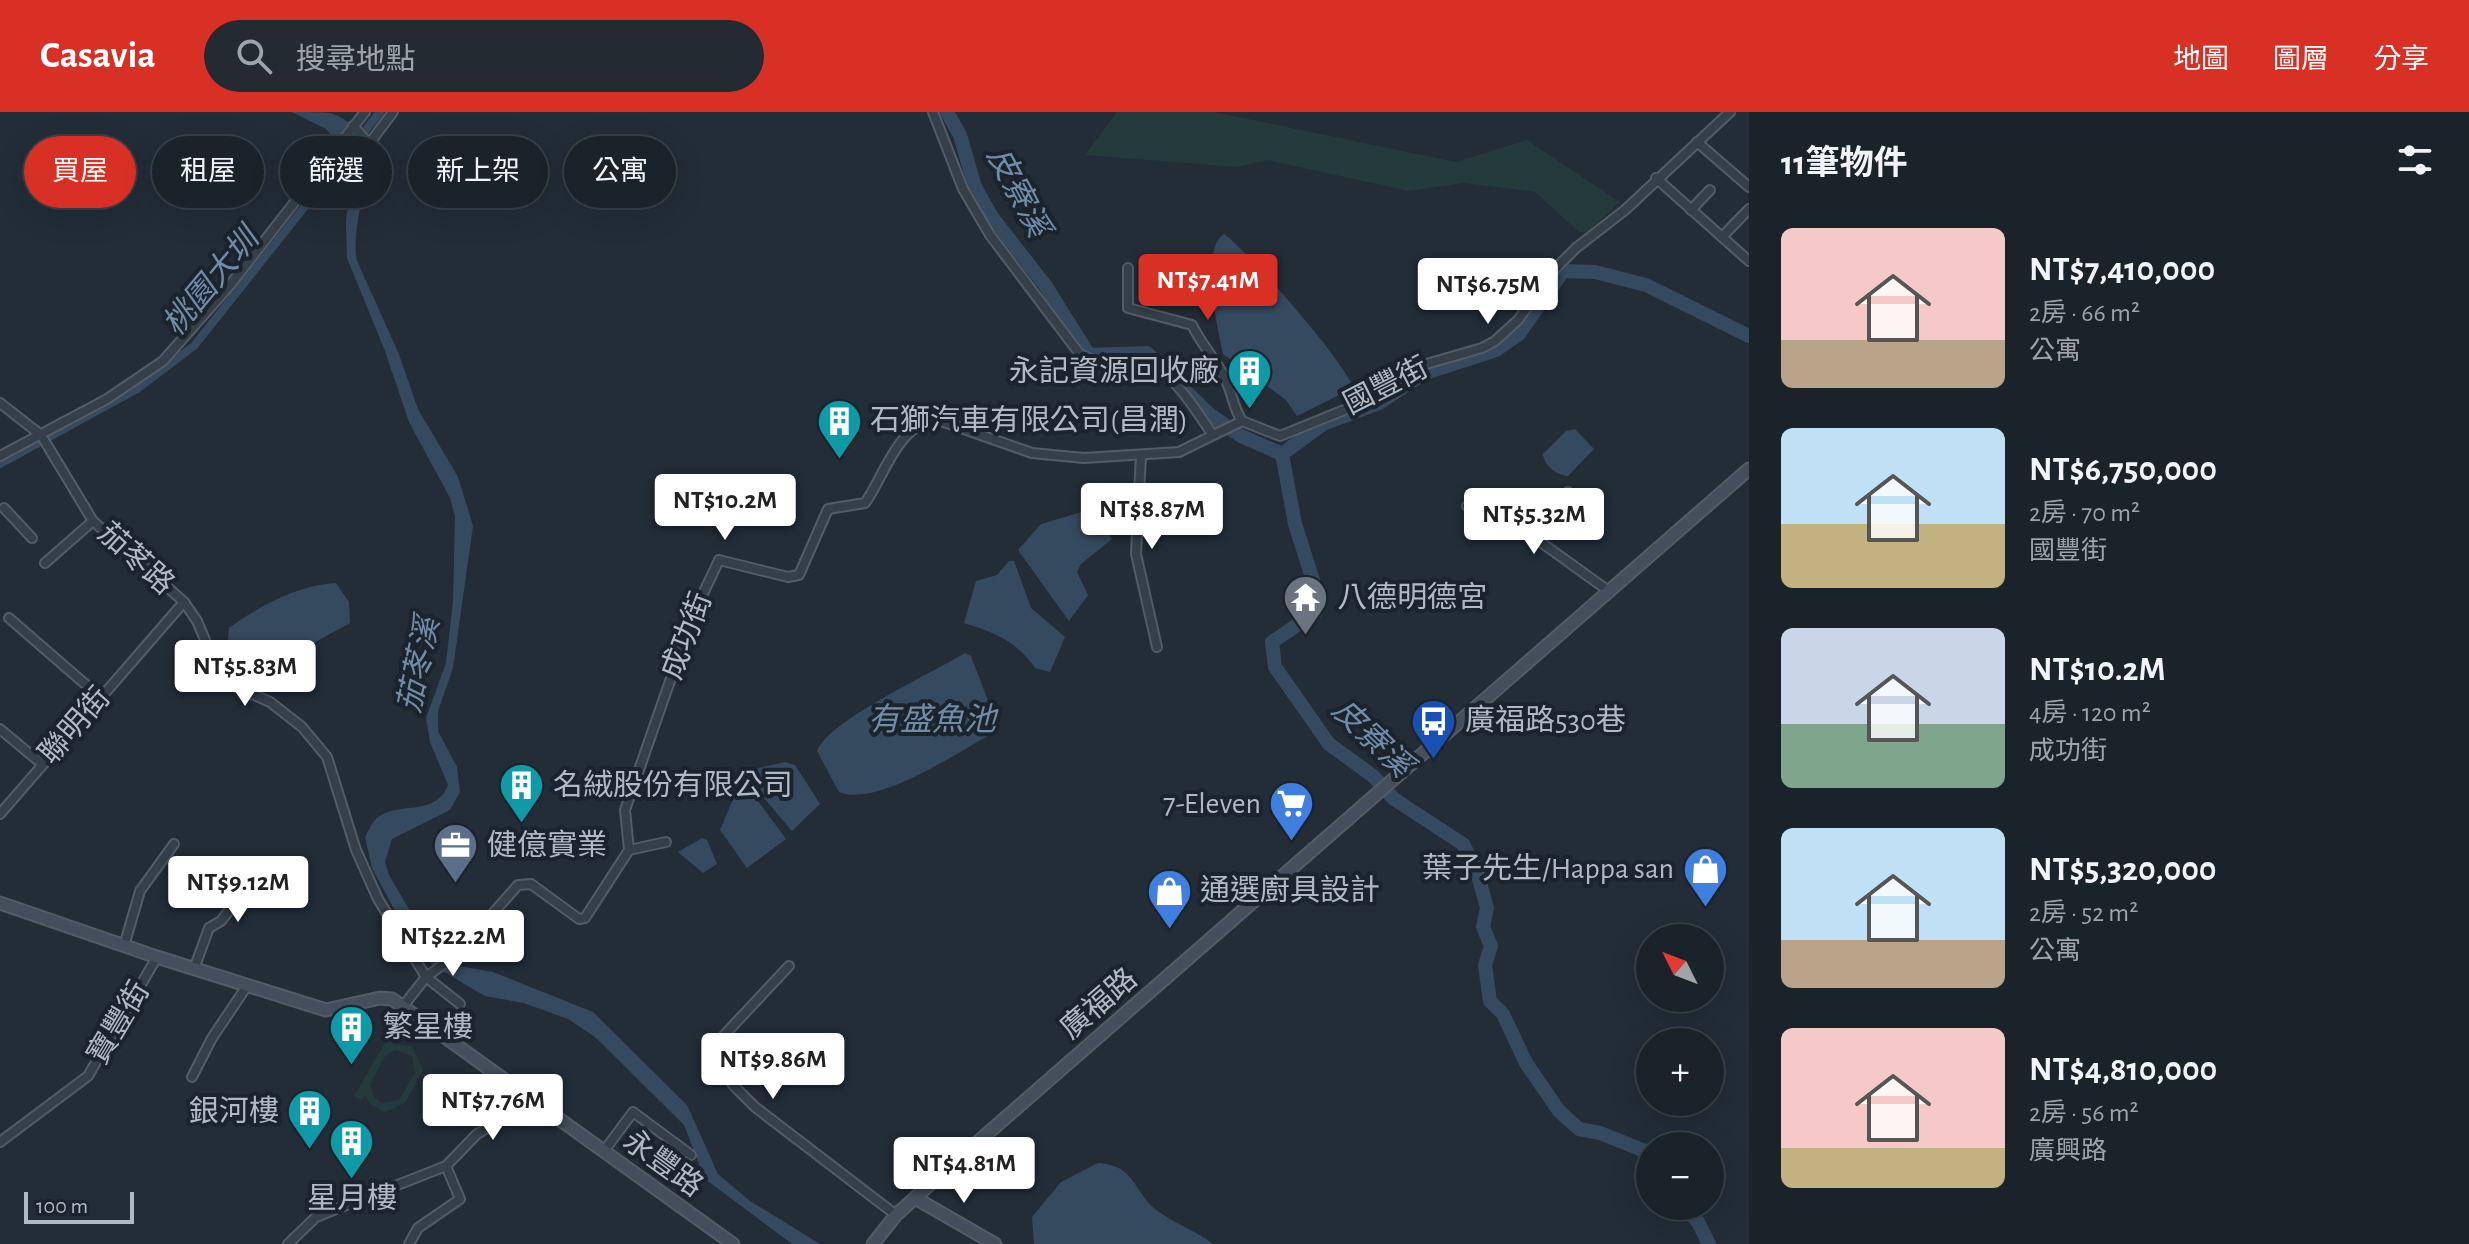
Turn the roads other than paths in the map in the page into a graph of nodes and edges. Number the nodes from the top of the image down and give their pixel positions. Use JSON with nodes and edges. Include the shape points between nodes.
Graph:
{"nodes":[{"id":1,"x":365,"y":112,"type":"edge"},
{"id":2,"x":393,"y":112,"type":"edge"},
{"id":3,"x":933,"y":112,"type":"edge"},
{"id":4,"x":1730,"y":112,"type":"edge"},
{"id":5,"x":353,"y":126,"type":"junction"},
{"id":6,"x":1697,"y":142,"type":"junction"},
{"id":7,"x":1656,"y":178,"type":"junction"},
{"id":8,"x":1749,"y":187,"type":"edge"},
{"id":9,"x":1710,"y":190,"type":"dead end"},
{"id":10,"x":1749,"y":209,"type":"edge"},
{"id":11,"x":1691,"y":210,"type":"junction"},
{"id":12,"x":1722,"y":237,"type":"junction"},
{"id":13,"x":1749,"y":261,"type":"edge"},
{"id":14,"x":1128,"y":268,"type":"dead end"},
{"id":15,"x":0,"y":403,"type":"edge"},
{"id":16,"x":1239,"y":421,"type":"junction"},
{"id":17,"x":1213,"y":435,"type":"junction"},
{"id":18,"x":41,"y":437,"type":"junction"},
{"id":19,"x":1141,"y":455,"type":"junction"},
{"id":20,"x":0,"y":456,"type":"edge"},
{"id":21,"x":1749,"y":469,"type":"edge"},
{"id":22,"x":1568,"y":492,"type":"dead end"},
{"id":23,"x":0,"y":496,"type":"edge"},
{"id":24,"x":1467,"y":506,"type":"dead end"},
{"id":25,"x":2,"y":510,"type":"edge"},
{"id":26,"x":93,"y":521,"type":"junction"},
{"id":27,"x":32,"y":538,"type":"dead end"},
{"id":28,"x":1535,"y":538,"type":"junction"},
{"id":29,"x":45,"y":563,"type":"dead end"},
{"id":30,"x":1610,"y":592,"type":"junction"},
{"id":31,"x":184,"y":602,"type":"junction"},
{"id":32,"x":9,"y":618,"type":"dead end"},
{"id":33,"x":1157,"y":647,"type":"dead end"},
{"id":34,"x":100,"y":697,"type":"junction"},
{"id":35,"x":0,"y":729,"type":"edge"},
{"id":36,"x":42,"y":764,"type":"junction"},
{"id":37,"x":0,"y":814,"type":"edge"},
{"id":38,"x":666,"y":842,"type":"dead end"},
{"id":39,"x":174,"y":844,"type":"dead end"},
{"id":40,"x":629,"y":850,"type":"junction"},
{"id":41,"x":262,"y":867,"type":"dead end"},
{"id":42,"x":0,"y":903,"type":"edge"},
{"id":43,"x":124,"y":946,"type":"junction"},
{"id":44,"x":157,"y":957,"type":"junction"},
{"id":45,"x":789,"y":966,"type":"dead end"},
{"id":46,"x":194,"y":969,"type":"junction"},
{"id":47,"x":426,"y":977,"type":"junction"},
{"id":48,"x":247,"y":986,"type":"junction"},
{"id":49,"x":460,"y":1004,"type":"dead end"},
{"id":50,"x":404,"y":1005,"type":"junction"},
{"id":51,"x":192,"y":1077,"type":"dead end"},
{"id":52,"x":534,"y":1101,"type":"junction"},
{"id":53,"x":0,"y":1142,"type":"edge"},
{"id":54,"x":604,"y":1151,"type":"junction"},
{"id":55,"x":691,"y":1155,"type":"dead end"},
{"id":56,"x":446,"y":1166,"type":"junction"},
{"id":57,"x":915,"y":1198,"type":"junction"},
{"id":58,"x":896,"y":1215,"type":"junction"},
{"id":59,"x":288,"y":1244,"type":"edge"},
{"id":60,"x":409,"y":1244,"type":"edge"},
{"id":61,"x":733,"y":1244,"type":"edge"},
{"id":62,"x":873,"y":1244,"type":"edge"},
{"id":63,"x":995,"y":1244,"type":"edge"}],
"edges":[{"from":1,"to":5,"type":"street"},
{"from":2,"to":5,"type":"street","via":[[369,144]]},
{"from":3,"to":17,"type":"street","via":[[963,189],[990,235],[1079,353],[1088,360],[1135,361],[1162,371]]},
{"from":4,"to":6,"type":"street","name":"國豐街"},
{"from":5,"to":18,"type":"street","via":[[181,344],[137,379]]},
{"from":6,"to":7,"type":"street","name":"國豐街"},
{"from":6,"to":8,"type":"street"},
{"from":7,"to":11,"type":"street"},
{"from":7,"to":16,"type":"street","name":"國豐街","via":[[1555,269],[1518,320],[1495,341],[1423,365],[1364,402],[1291,433],[1275,436]]},
{"from":9,"to":11,"type":"street"},
{"from":10,"to":12,"type":"street"},
{"from":11,"to":12,"type":"street"},
{"from":12,"to":13,"type":"street"},
{"from":14,"to":16,"type":"street","via":[[1128,308],[1192,325],[1228,384]]},
{"from":15,"to":18,"type":"street"},
{"from":16,"to":17,"type":"street","name":"成功街"},
{"from":17,"to":19,"type":"street","name":"成功街","via":[[1179,452]]},
{"from":18,"to":20,"type":"street"},
{"from":18,"to":26,"type":"street","name":"茄苳路"},
{"from":19,"to":33,"type":"street","via":[[1136,554]]},
{"from":19,"to":40,"type":"street","name":"成功街","via":[[1084,458],[1032,453],[928,421],[898,448],[865,503],[828,509],[799,575],[719,560],[693,615],[625,810]]},
{"from":21,"to":30,"type":"street"},
{"from":22,"to":28,"type":"street"},
{"from":23,"to":25,"type":"street"},
{"from":24,"to":28,"type":"street"},
{"from":25,"to":27,"type":"street"},
{"from":26,"to":29,"type":"street"},
{"from":26,"to":31,"type":"street","name":"茄苳路"},
{"from":28,"to":30,"type":"street"},
{"from":30,"to":57,"type":"street","name":"廣福路"},
{"from":31,"to":34,"type":"street","name":"聯明街"},
{"from":31,"to":47,"type":"street","name":"茄苳路","via":[[213,659],[236,687],[270,702],[302,727],[327,757],[367,875]]},
{"from":32,"to":34,"type":"street"},
{"from":34,"to":36,"type":"street","name":"聯明街"},
{"from":35,"to":36,"type":"street"},
{"from":36,"to":37,"type":"street","name":"聯明街"},
{"from":38,"to":40,"type":"street"},
{"from":39,"to":43,"type":"street","via":[[140,891]]},
{"from":40,"to":47,"type":"street","via":[[585,918],[525,883],[452,958]]},
{"from":41,"to":46,"type":"street","via":[[221,921],[209,928]]},
{"from":42,"to":43,"type":"street"},
{"from":43,"to":44,"type":"street"},
{"from":44,"to":46,"type":"street"},
{"from":44,"to":53,"type":"street","name":"寶豐街","via":[[88,1076]]},
{"from":45,"to":58,"type":"street","via":[[713,1047],[733,1085],[755,1107]]},
{"from":46,"to":48,"type":"street"},
{"from":47,"to":49,"type":"street","name":"茄苳路"},
{"from":47,"to":50,"type":"street"},
{"from":48,"to":50,"type":"street","via":[[326,1010],[380,998]]},
{"from":48,"to":51,"type":"street"},
{"from":50,"to":52,"type":"street","name":"永豐路"},
{"from":52,"to":54,"type":"street","name":"永豐路"},
{"from":52,"to":56,"type":"street","via":[[477,1134]]},
{"from":54,"to":55,"type":"street","via":[[633,1112]]},
{"from":54,"to":61,"type":"street","name":"永豐路"},
{"from":56,"to":59,"type":"street","via":[[316,1217]]},
{"from":56,"to":60,"type":"street","via":[[460,1199],[418,1228]]},
{"from":57,"to":58,"type":"street","name":"廣福路"},
{"from":57,"to":63,"type":"street"},
{"from":58,"to":62,"type":"street","name":"廣福路"}]}
